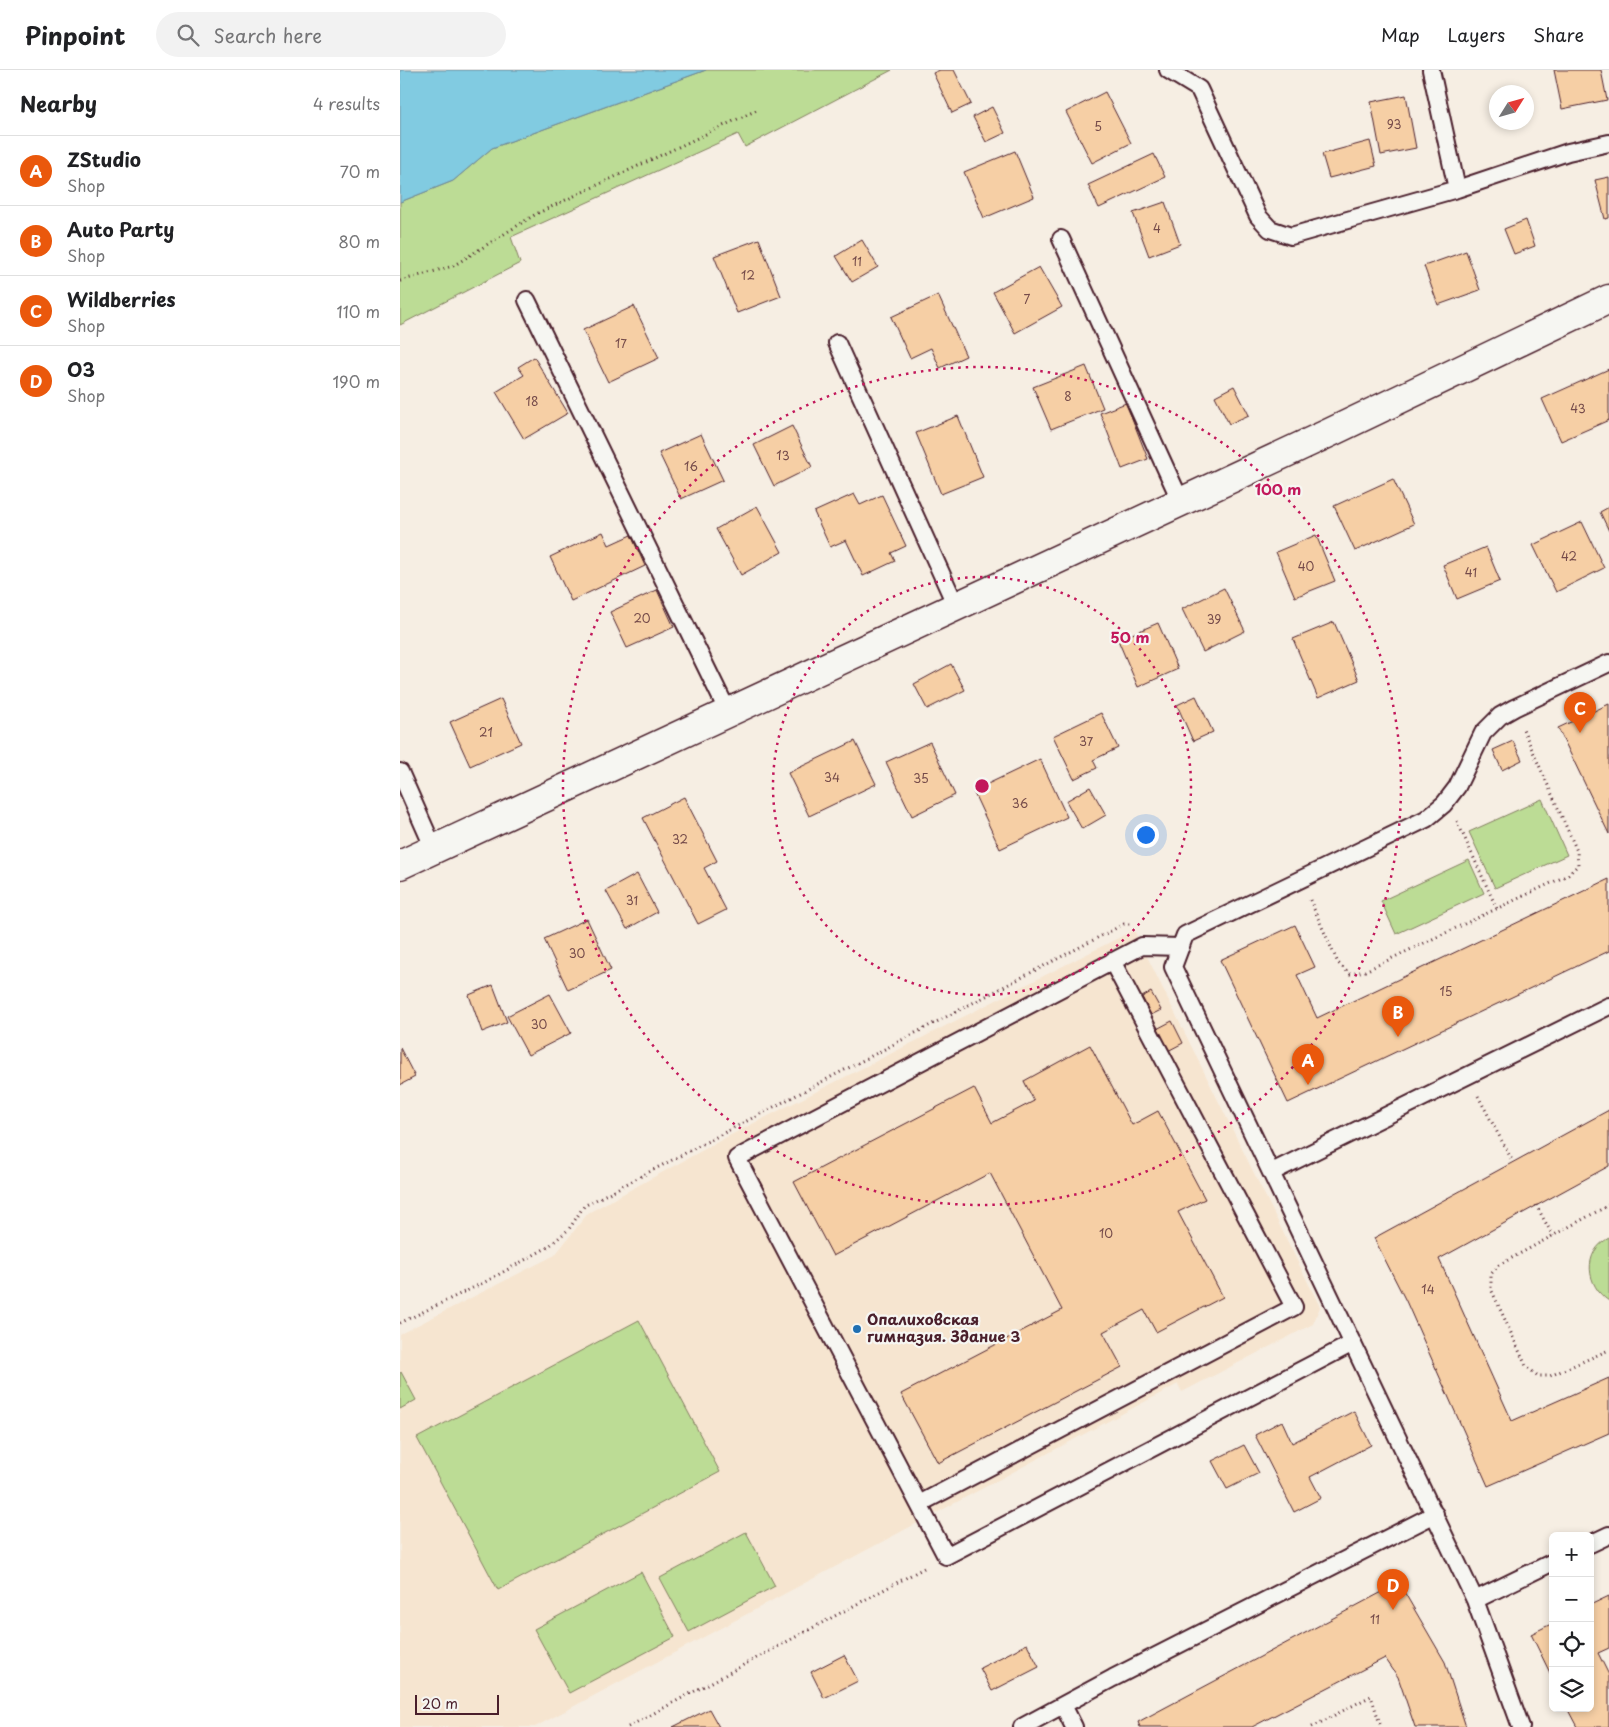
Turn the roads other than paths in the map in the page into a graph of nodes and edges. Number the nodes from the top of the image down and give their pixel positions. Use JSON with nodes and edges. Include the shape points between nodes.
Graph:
{"nodes":[{"id":1,"x":1168,"y":70,"type":"edge"},
{"id":2,"x":1431,"y":70,"type":"edge"},
{"id":3,"x":1609,"y":143,"type":"edge"},
{"id":4,"x":1457,"y":189,"type":"junction"},
{"id":5,"x":1061,"y":240,"type":"dead end"},
{"id":6,"x":1609,"y":299,"type":"edge"},
{"id":7,"x":527,"y":300,"type":"dead end"},
{"id":8,"x":837,"y":343,"type":"dead end"},
{"id":9,"x":1181,"y":502,"type":"junction"},
{"id":10,"x":956,"y":606,"type":"junction"},
{"id":11,"x":1609,"y":663,"type":"edge"},
{"id":12,"x":728,"y":712,"type":"junction"},
{"id":13,"x":400,"y":772,"type":"edge"},
{"id":14,"x":434,"y":849,"type":"junction"},
{"id":15,"x":400,"y":865,"type":"edge"},
{"id":16,"x":1181,"y":947,"type":"junction"},
{"id":17,"x":1112,"y":961,"type":"junction"},
{"id":18,"x":1609,"y":1006,"type":"edge"},
{"id":19,"x":1272,"y":1172,"type":"junction"},
{"id":20,"x":1353,"y":1343,"type":"junction"},
{"id":21,"x":919,"y":1504,"type":"junction"},
{"id":22,"x":1434,"y":1514,"type":"junction"},
{"id":23,"x":1609,"y":1535,"type":"edge"},
{"id":24,"x":1594,"y":1542,"type":"edge"},
{"id":25,"x":1549,"y":1564,"type":"edge"},
{"id":26,"x":1475,"y":1600,"type":"junction"},
{"id":27,"x":1063,"y":1705,"type":"junction"},
{"id":28,"x":1022,"y":1727,"type":"edge"},
{"id":29,"x":1074,"y":1727,"type":"edge"},
{"id":30,"x":1521,"y":1727,"type":"edge"}],
"edges":[{"from":1,"to":4,"type":"lane","via":[[1199,89],[1258,216],[1270,230],[1291,236]]},
{"from":2,"to":4,"type":"lane"},
{"from":3,"to":4,"type":"lane","via":[[1568,152]]},
{"from":5,"to":9,"type":"lane"},
{"from":6,"to":9,"type":"street"},
{"from":7,"to":12,"type":"lane"},
{"from":8,"to":10,"type":"lane"},
{"from":9,"to":10,"type":"street"},
{"from":10,"to":12,"type":"street"},
{"from":11,"to":16,"type":"lane","via":[[1500,716],[1483,733],[1457,787],[1426,819],[1185,935]]},
{"from":12,"to":14,"type":"street"},
{"from":13,"to":14,"type":"lane"},
{"from":14,"to":15,"type":"street"},
{"from":16,"to":17,"type":"lane","via":[[1142,946]]},
{"from":16,"to":19,"type":"lane","via":[[1173,967]]},
{"from":17,"to":21,"type":"lane","via":[[1294,1307]]},
{"from":17,"to":21,"type":"lane","via":[[737,1158]]},
{"from":18,"to":19,"type":"lane"},
{"from":19,"to":20,"type":"lane"},
{"from":20,"to":21,"type":"lane","via":[[946,1556]]},
{"from":20,"to":22,"type":"lane"},
{"from":22,"to":26,"type":"lane"},
{"from":22,"to":27,"type":"lane"},
{"from":23,"to":24,"type":"lane"},
{"from":25,"to":26,"type":"lane"},
{"from":26,"to":30,"type":"lane"},
{"from":27,"to":28,"type":"lane"},
{"from":27,"to":29,"type":"lane"}]}
